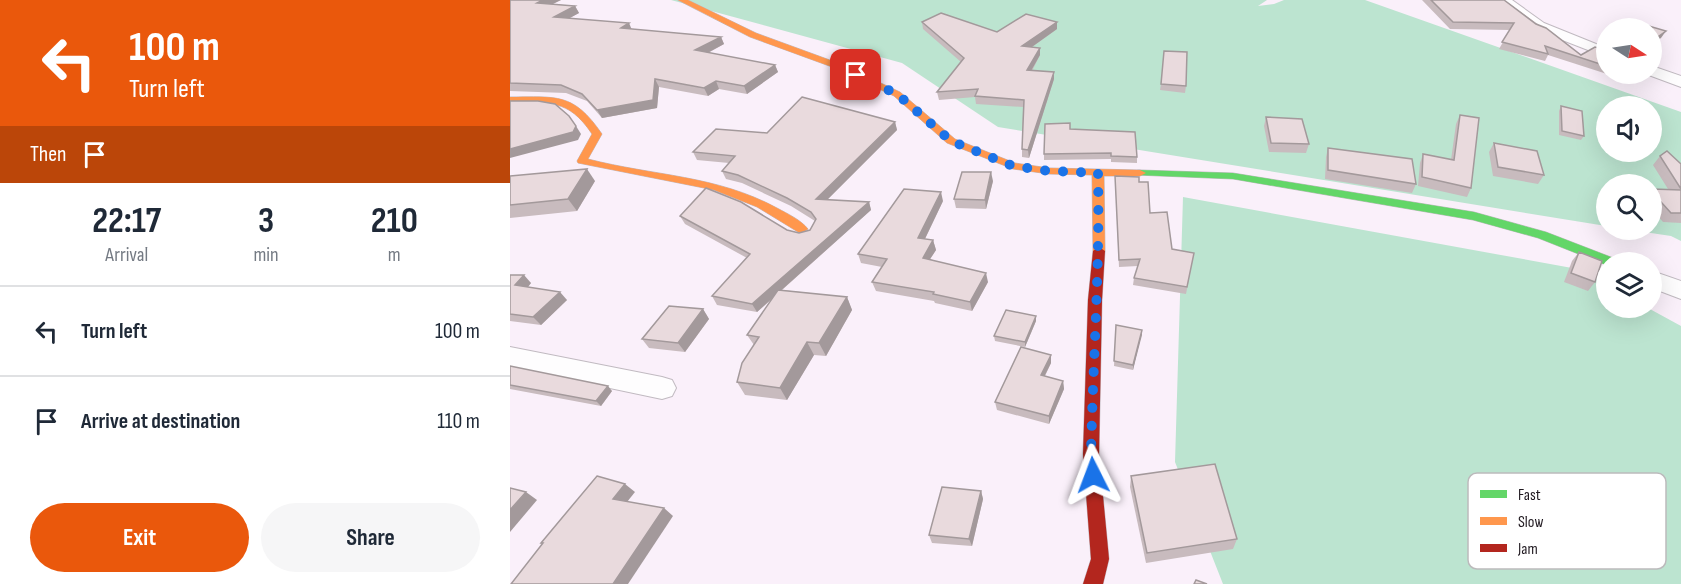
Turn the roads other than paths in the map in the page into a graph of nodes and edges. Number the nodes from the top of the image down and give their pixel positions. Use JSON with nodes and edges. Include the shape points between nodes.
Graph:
{"nodes":[{"id":1,"x":682,"y":0,"type":"edge"},
{"id":2,"x":1503,"y":0,"type":"edge"},
{"id":3,"x":1596,"y":49,"type":"edge"},
{"id":4,"x":1662,"y":75,"type":"edge"},
{"id":5,"x":1681,"y":82,"type":"edge"},
{"id":6,"x":510,"y":100,"type":"edge"},
{"id":7,"x":1098,"y":173,"type":"junction"},
{"id":8,"x":802,"y":229,"type":"dead end"},
{"id":9,"x":1596,"y":256,"type":"edge"},
{"id":10,"x":1662,"y":283,"type":"edge"},
{"id":11,"x":1681,"y":290,"type":"edge"},
{"id":12,"x":510,"y":357,"type":"edge"},
{"id":13,"x":662,"y":388,"type":"dead end"},
{"id":14,"x":1092,"y":584,"type":"edge"}],
"edges":[{"from":1,"to":7,"type":"street","via":[[753,35],[836,65],[897,94],[951,141],[1013,166]]},
{"from":2,"to":3,"type":"street","via":[[1539,26]]},
{"from":4,"to":5,"type":"street"},
{"from":6,"to":8,"type":"street","via":[[562,102],[584,113],[597,134],[582,161],[606,170],[704,183],[744,196]]},
{"from":7,"to":9,"type":"street","via":[[1233,176],[1474,216],[1542,235]]},
{"from":7,"to":14,"type":"street","via":[[1100,238],[1091,454],[1100,559]]},
{"from":10,"to":11,"type":"street"},
{"from":12,"to":13,"type":"street"}]}
